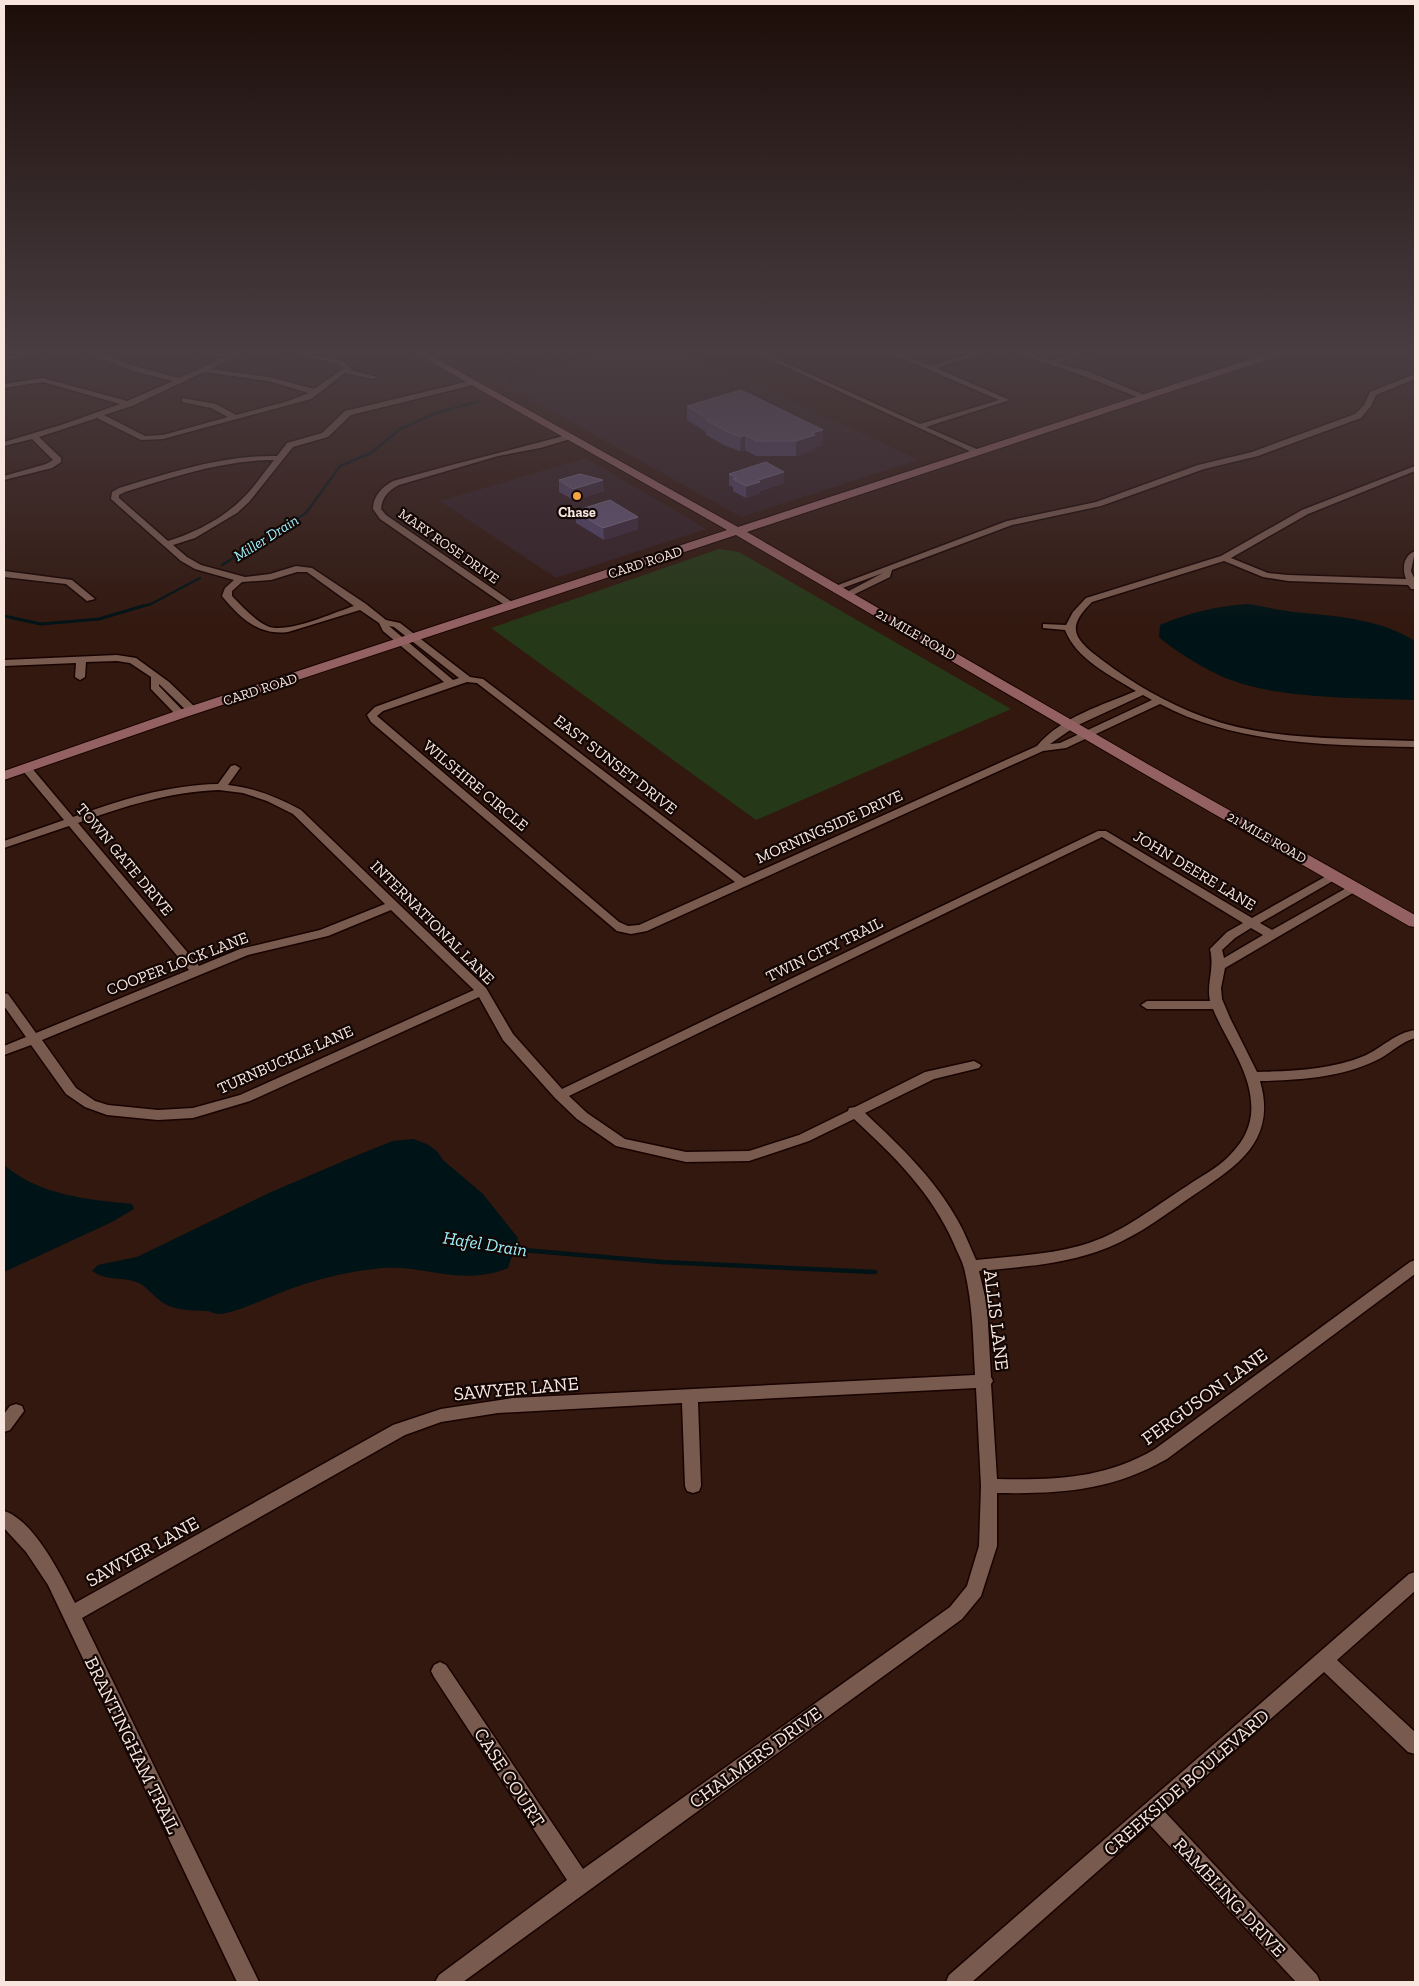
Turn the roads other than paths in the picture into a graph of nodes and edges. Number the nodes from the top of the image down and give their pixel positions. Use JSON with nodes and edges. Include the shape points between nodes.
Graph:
{"nodes":[{"id":1,"x":40,"y":443,"type":"edge"},
{"id":2,"x":296,"y":443,"type":"edge"},
{"id":3,"x":550,"y":443,"type":"edge"},
{"id":4,"x":583,"y":443,"type":"edge"},
{"id":5,"x":956,"y":443,"type":"edge"},
{"id":6,"x":1004,"y":443,"type":"edge"},
{"id":7,"x":1286,"y":443,"type":"edge"},
{"id":8,"x":976,"y":452,"type":"junction"},
{"id":9,"x":280,"y":458,"type":"junction"},
{"id":10,"x":1415,"y":468,"type":"edge"},
{"id":11,"x":4,"y":478,"type":"edge"},
{"id":12,"x":740,"y":532,"type":"junction"},
{"id":13,"x":167,"y":544,"type":"junction"},
{"id":14,"x":1415,"y":554,"type":"edge"},
{"id":15,"x":1224,"y":558,"type":"junction"},
{"id":16,"x":4,"y":574,"type":"edge"},
{"id":17,"x":240,"y":579,"type":"junction"},
{"id":18,"x":1413,"y":586,"type":"edge"},
{"id":19,"x":842,"y":590,"type":"junction"},
{"id":20,"x":90,"y":599,"type":"dead end"},
{"id":21,"x":362,"y":606,"type":"junction"},
{"id":22,"x":512,"y":606,"type":"junction"},
{"id":23,"x":383,"y":622,"type":"junction"},
{"id":24,"x":1046,"y":626,"type":"dead end"},
{"id":25,"x":1071,"y":628,"type":"junction"},
{"id":26,"x":416,"y":639,"type":"junction"},
{"id":27,"x":402,"y":643,"type":"junction"},
{"id":28,"x":81,"y":661,"type":"junction"},
{"id":29,"x":4,"y":663,"type":"edge"},
{"id":30,"x":80,"y":677,"type":"dead end"},
{"id":31,"x":467,"y":679,"type":"junction"},
{"id":32,"x":451,"y":683,"type":"junction"},
{"id":33,"x":1144,"y":691,"type":"junction"},
{"id":34,"x":1160,"y":700,"type":"junction"},
{"id":35,"x":187,"y":712,"type":"junction"},
{"id":36,"x":1072,"y":725,"type":"junction"},
{"id":37,"x":1087,"y":734,"type":"junction"},
{"id":38,"x":1415,"y":744,"type":"edge"},
{"id":39,"x":1041,"y":748,"type":"junction"},
{"id":40,"x":235,"y":768,"type":"dead end"},
{"id":41,"x":27,"y":769,"type":"junction"},
{"id":42,"x":4,"y":776,"type":"edge"},
{"id":43,"x":221,"y":787,"type":"junction"},
{"id":44,"x":72,"y":821,"type":"junction"},
{"id":45,"x":1102,"y":833,"type":"joint"},
{"id":46,"x":4,"y":845,"type":"edge"},
{"id":47,"x":1334,"y":876,"type":"junction"},
{"id":48,"x":742,"y":882,"type":"junction"},
{"id":49,"x":1354,"y":888,"type":"junction"},
{"id":50,"x":1288,"y":901,"type":"junction"},
{"id":51,"x":393,"y":905,"type":"junction"},
{"id":52,"x":1308,"y":913,"type":"junction"},
{"id":53,"x":1251,"y":922,"type":"junction"},
{"id":54,"x":1415,"y":922,"type":"edge"},
{"id":55,"x":629,"y":930,"type":"joint"},
{"id":56,"x":1271,"y":934,"type":"junction"},
{"id":57,"x":1219,"y":966,"type":"junction"},
{"id":58,"x":197,"y":971,"type":"junction"},
{"id":59,"x":482,"y":991,"type":"junction"},
{"id":60,"x":4,"y":997,"type":"edge"},
{"id":61,"x":1147,"y":1004,"type":"dead end"},
{"id":62,"x":1217,"y":1005,"type":"junction"},
{"id":63,"x":1411,"y":1035,"type":"edge"},
{"id":64,"x":33,"y":1039,"type":"junction"},
{"id":65,"x":4,"y":1051,"type":"edge"},
{"id":66,"x":974,"y":1065,"type":"dead end"},
{"id":67,"x":1252,"y":1077,"type":"junction"},
{"id":68,"x":560,"y":1095,"type":"junction"},
{"id":69,"x":854,"y":1111,"type":"junction"},
{"id":70,"x":971,"y":1266,"type":"junction"},
{"id":71,"x":1415,"y":1266,"type":"edge"},
{"id":72,"x":985,"y":1381,"type":"junction"},
{"id":73,"x":690,"y":1397,"type":"junction"},
{"id":74,"x":16,"y":1411,"type":"dead end"},
{"id":75,"x":4,"y":1425,"type":"edge"},
{"id":76,"x":693,"y":1486,"type":"dead end"},
{"id":77,"x":989,"y":1486,"type":"junction"},
{"id":78,"x":4,"y":1518,"type":"edge"},
{"id":79,"x":1415,"y":1580,"type":"edge"},
{"id":80,"x":71,"y":1615,"type":"junction"},
{"id":81,"x":1325,"y":1661,"type":"junction"},
{"id":82,"x":440,"y":1671,"type":"dead end"},
{"id":83,"x":1415,"y":1745,"type":"edge"},
{"id":84,"x":1151,"y":1811,"type":"junction"},
{"id":85,"x":580,"y":1883,"type":"junction"},
{"id":86,"x":248,"y":1982,"type":"edge"},
{"id":87,"x":446,"y":1982,"type":"edge"},
{"id":88,"x":956,"y":1982,"type":"edge"},
{"id":89,"x":1310,"y":1982,"type":"edge"}],
"edges":[{"from":1,"to":11,"type":"street","via":[[58,460],[49,466]]},
{"from":2,"to":9,"type":"street","via":[[290,445]]},
{"from":3,"to":22,"type":"street","name":"MARY ROSE DRIVE","via":[[497,454],[396,483],[383,492],[377,504],[378,512],[383,516]]},
{"from":4,"to":12,"type":"street","name":"21 MILE ROAD"},
{"from":5,"to":8,"type":"street"},
{"from":6,"to":8,"type":"street","name":"CARD ROAD"},
{"from":7,"to":19,"type":"street","via":[[1201,467],[1098,504],[1010,523],[888,568],[887,575],[878,581]]},
{"from":8,"to":12,"type":"street","name":"CARD ROAD"},
{"from":9,"to":13,"type":"street","via":[[234,511],[192,536]]},
{"from":9,"to":13,"type":"street","via":[[238,460],[118,492],[115,500]]},
{"from":10,"to":15,"type":"street","via":[[1306,512]]},
{"from":12,"to":19,"type":"street","name":"21 MILE ROAD"},
{"from":12,"to":22,"type":"street","name":"CARD ROAD"},
{"from":13,"to":17,"type":"street","via":[[198,567]]},
{"from":14,"to":18,"type":"street","via":[[1408,563],[1407,571]]},
{"from":15,"to":18,"type":"street","via":[[1266,574],[1288,578]]},
{"from":15,"to":25,"type":"street","via":[[1089,600],[1078,611]]},
{"from":16,"to":20,"type":"street","via":[[68,582]]},
{"from":17,"to":21,"type":"street","via":[[272,577],[296,569],[309,570]]},
{"from":17,"to":21,"type":"street","via":[[228,590],[227,596],[270,631],[289,629]]},
{"from":19,"to":36,"type":"street","name":"21 MILE ROAD"},
{"from":21,"to":23,"type":"street"},
{"from":22,"to":26,"type":"street","name":"CARD ROAD"},
{"from":23,"to":26,"type":"street","name":"EAST SUNSET DRIVE","via":[[397,625]]},
{"from":23,"to":27,"type":"street"},
{"from":24,"to":25,"type":"street"},
{"from":25,"to":33,"type":"street","via":[[1070,633],[1077,644],[1090,657]]},
{"from":26,"to":27,"type":"street","name":"CARD ROAD"},
{"from":26,"to":31,"type":"street","name":"EAST SUNSET DRIVE"},
{"from":27,"to":32,"type":"street"},
{"from":27,"to":35,"type":"street","name":"CARD ROAD"},
{"from":28,"to":29,"type":"street"},
{"from":28,"to":30,"type":"street"},
{"from":28,"to":35,"type":"street","via":[[133,660],[155,678],[154,687]]},
{"from":31,"to":32,"type":"street"},
{"from":31,"to":48,"type":"street","name":"EAST SUNSET DRIVE","via":[[483,683]]},
{"from":32,"to":55,"type":"street","name":"WILSHIRE CIRCLE","via":[[379,708],[372,717],[615,925]]},
{"from":33,"to":34,"type":"street"},
{"from":33,"to":36,"type":"street","name":"MORNINGSIDE DRIVE"},
{"from":34,"to":37,"type":"street","name":"MORNINGSIDE DRIVE"},
{"from":34,"to":38,"type":"street","via":[[1200,719],[1246,731],[1284,737]]},
{"from":35,"to":41,"type":"street","name":"CARD ROAD"},
{"from":36,"to":37,"type":"street","name":"21 MILE ROAD"},
{"from":36,"to":39,"type":"street","name":"MORNINGSIDE DRIVE","via":[[1048,738]]},
{"from":37,"to":39,"type":"street","name":"MORNINGSIDE DRIVE","via":[[1062,746]]},
{"from":37,"to":47,"type":"street","name":"21 MILE ROAD"},
{"from":39,"to":48,"type":"street","name":"MORNINGSIDE DRIVE"},
{"from":40,"to":43,"type":"street"},
{"from":41,"to":42,"type":"street","name":"CARD ROAD"},
{"from":41,"to":44,"type":"street","name":"TOWN GATE DRIVE"},
{"from":43,"to":44,"type":"street","name":"INTERNATIONAL LANE","via":[[154,793]]},
{"from":43,"to":51,"type":"street","name":"INTERNATIONAL LANE","via":[[271,797],[297,812]]},
{"from":44,"to":46,"type":"street","name":"INTERNATIONAL LANE"},
{"from":44,"to":58,"type":"street","name":"TOWN GATE DRIVE"},
{"from":45,"to":53,"type":"street","name":"JOHN DEERE LANE"},
{"from":45,"to":68,"type":"street","name":"TWIN CITY TRAIL"},
{"from":47,"to":49,"type":"street","name":"21 MILE ROAD"},
{"from":47,"to":50,"type":"street"},
{"from":48,"to":55,"type":"street","name":"MORNINGSIDE DRIVE","via":[[643,928]]},
{"from":49,"to":52,"type":"street"},
{"from":49,"to":54,"type":"street","name":"21 MILE ROAD"},
{"from":50,"to":52,"type":"street"},
{"from":50,"to":53,"type":"street"},
{"from":51,"to":58,"type":"street","name":"COOPER LOCK LANE","via":[[324,933],[244,952]]},
{"from":51,"to":59,"type":"street","name":"INTERNATIONAL LANE"},
{"from":52,"to":56,"type":"street"},
{"from":53,"to":56,"type":"street","name":"JOHN DEERE LANE"},
{"from":53,"to":57,"type":"street","via":[[1216,950]]},
{"from":56,"to":57,"type":"street"},
{"from":57,"to":62,"type":"street","via":[[1215,984]]},
{"from":58,"to":64,"type":"street","name":"COOPER LOCK LANE"},
{"from":59,"to":64,"type":"street","name":"TURNBUCKLE LANE","via":[[245,1098],[193,1113],[132,1114],[90,1104],[71,1091]]},
{"from":59,"to":68,"type":"street","name":"INTERNATIONAL LANE","via":[[508,1037]]},
{"from":60,"to":64,"type":"street","name":"TURNBUCKLE LANE"},
{"from":61,"to":62,"type":"street"},
{"from":62,"to":67,"type":"street"},
{"from":63,"to":67,"type":"street","via":[[1372,1058],[1329,1072]]},
{"from":64,"to":65,"type":"street","name":"COOPER LOCK LANE"},
{"from":66,"to":69,"type":"street","name":"INTERNATIONAL LANE","via":[[930,1075]]},
{"from":67,"to":70,"type":"street","via":[[1258,1109],[1256,1126],[1241,1152],[1220,1170],[1104,1244],[1050,1258]]},
{"from":68,"to":69,"type":"street","name":"INTERNATIONAL LANE","via":[[582,1116],[621,1143],[686,1157],[749,1156],[804,1138]]},
{"from":69,"to":70,"type":"street","name":"ALLIS LANE","via":[[898,1151],[926,1184],[952,1223]]},
{"from":70,"to":72,"type":"street","name":"ALLIS LANE","via":[[979,1305]]},
{"from":71,"to":77,"type":"street","name":"FERGUSON LANE","via":[[1138,1468],[1092,1482],[1046,1487]]},
{"from":72,"to":73,"type":"street","name":"SAWYER LANE"},
{"from":72,"to":77,"type":"street","name":"ALLIS LANE"},
{"from":73,"to":76,"type":"street"},
{"from":73,"to":80,"type":"street","name":"SAWYER LANE","via":[[473,1408],[420,1420]]},
{"from":74,"to":75,"type":"street"},
{"from":77,"to":85,"type":"street","name":"CHALMERS DRIVE","via":[[988,1546],[975,1590],[956,1613]]},
{"from":78,"to":80,"type":"street","name":"BRANTINGHAM TRAIL","via":[[38,1553]]},
{"from":79,"to":81,"type":"street","name":"CREEKSIDE BOULEVARD"},
{"from":80,"to":86,"type":"street","name":"BRANTINGHAM TRAIL"},
{"from":81,"to":83,"type":"street"},
{"from":81,"to":84,"type":"street","name":"CREEKSIDE BOULEVARD"},
{"from":82,"to":85,"type":"street","name":"CASE COURT"},
{"from":84,"to":88,"type":"street","name":"CREEKSIDE BOULEVARD"},
{"from":84,"to":89,"type":"street","name":"RAMBLING DRIVE"},
{"from":85,"to":87,"type":"street","name":"CHALMERS DRIVE"}]}
